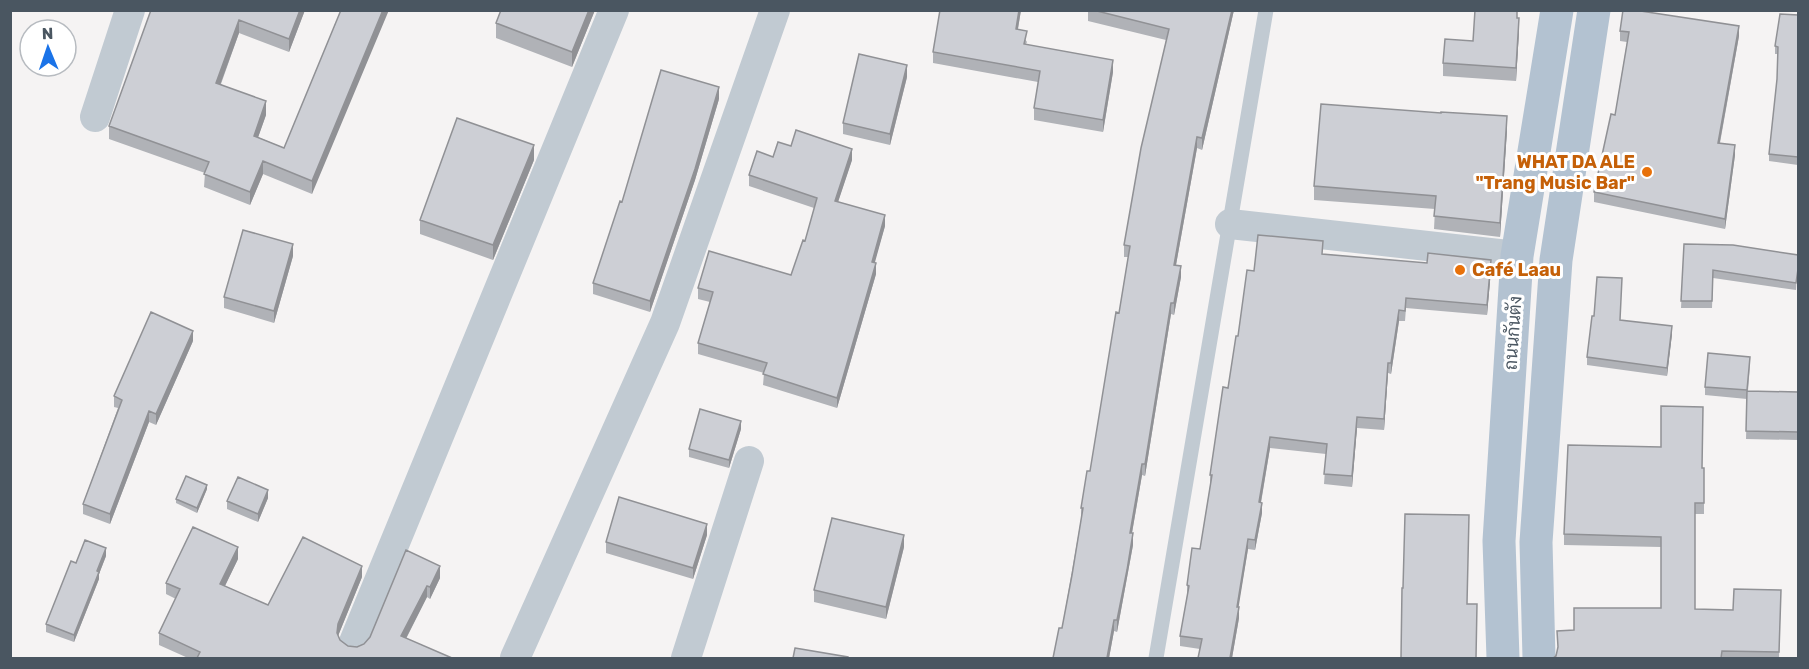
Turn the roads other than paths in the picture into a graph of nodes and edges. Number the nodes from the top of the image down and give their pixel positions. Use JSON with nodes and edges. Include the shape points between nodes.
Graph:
{"nodes":[{"id":1,"x":130,"y":10,"type":"edge"},
{"id":2,"x":614,"y":10,"type":"edge"},
{"id":3,"x":775,"y":10,"type":"edge"},
{"id":4,"x":1266,"y":10,"type":"edge"},
{"id":5,"x":1557,"y":10,"type":"edge"},
{"id":6,"x":1594,"y":10,"type":"edge"},
{"id":7,"x":94,"y":117,"type":"dead end"},
{"id":8,"x":1230,"y":224,"type":"junction"},
{"id":9,"x":1517,"y":256,"type":"junction"},
{"id":10,"x":1514,"y":311,"type":"junction"},
{"id":11,"x":1552,"y":315,"type":"junction"},
{"id":12,"x":749,"y":461,"type":"dead end"},
{"id":13,"x":354,"y":642,"type":"dead end"},
{"id":14,"x":515,"y":658,"type":"edge"},
{"id":15,"x":686,"y":658,"type":"edge"},
{"id":16,"x":1156,"y":658,"type":"edge"},
{"id":17,"x":1503,"y":658,"type":"edge"},
{"id":18,"x":1539,"y":658,"type":"edge"}],
"edges":[{"from":1,"to":7,"type":"street"},
{"from":2,"to":13,"type":"street"},
{"from":3,"to":14,"type":"street","via":[[665,323]]},
{"from":4,"to":8,"type":"lane"},
{"from":5,"to":9,"type":"main road","name":"ถนนกันตัง"},
{"from":6,"to":11,"type":"main road","name":"ถนนกันตัง"},
{"from":8,"to":9,"type":"street"},
{"from":8,"to":16,"type":"lane"},
{"from":9,"to":10,"type":"main road","name":"ถนนกันตัง"},
{"from":10,"to":11,"type":"main road"},
{"from":10,"to":17,"type":"main road","name":"ถนนกันตัง","via":[[1499,542]]},
{"from":11,"to":18,"type":"main road","name":"ถนนกันตัง","via":[[1536,542]]},
{"from":12,"to":15,"type":"street"}]}
